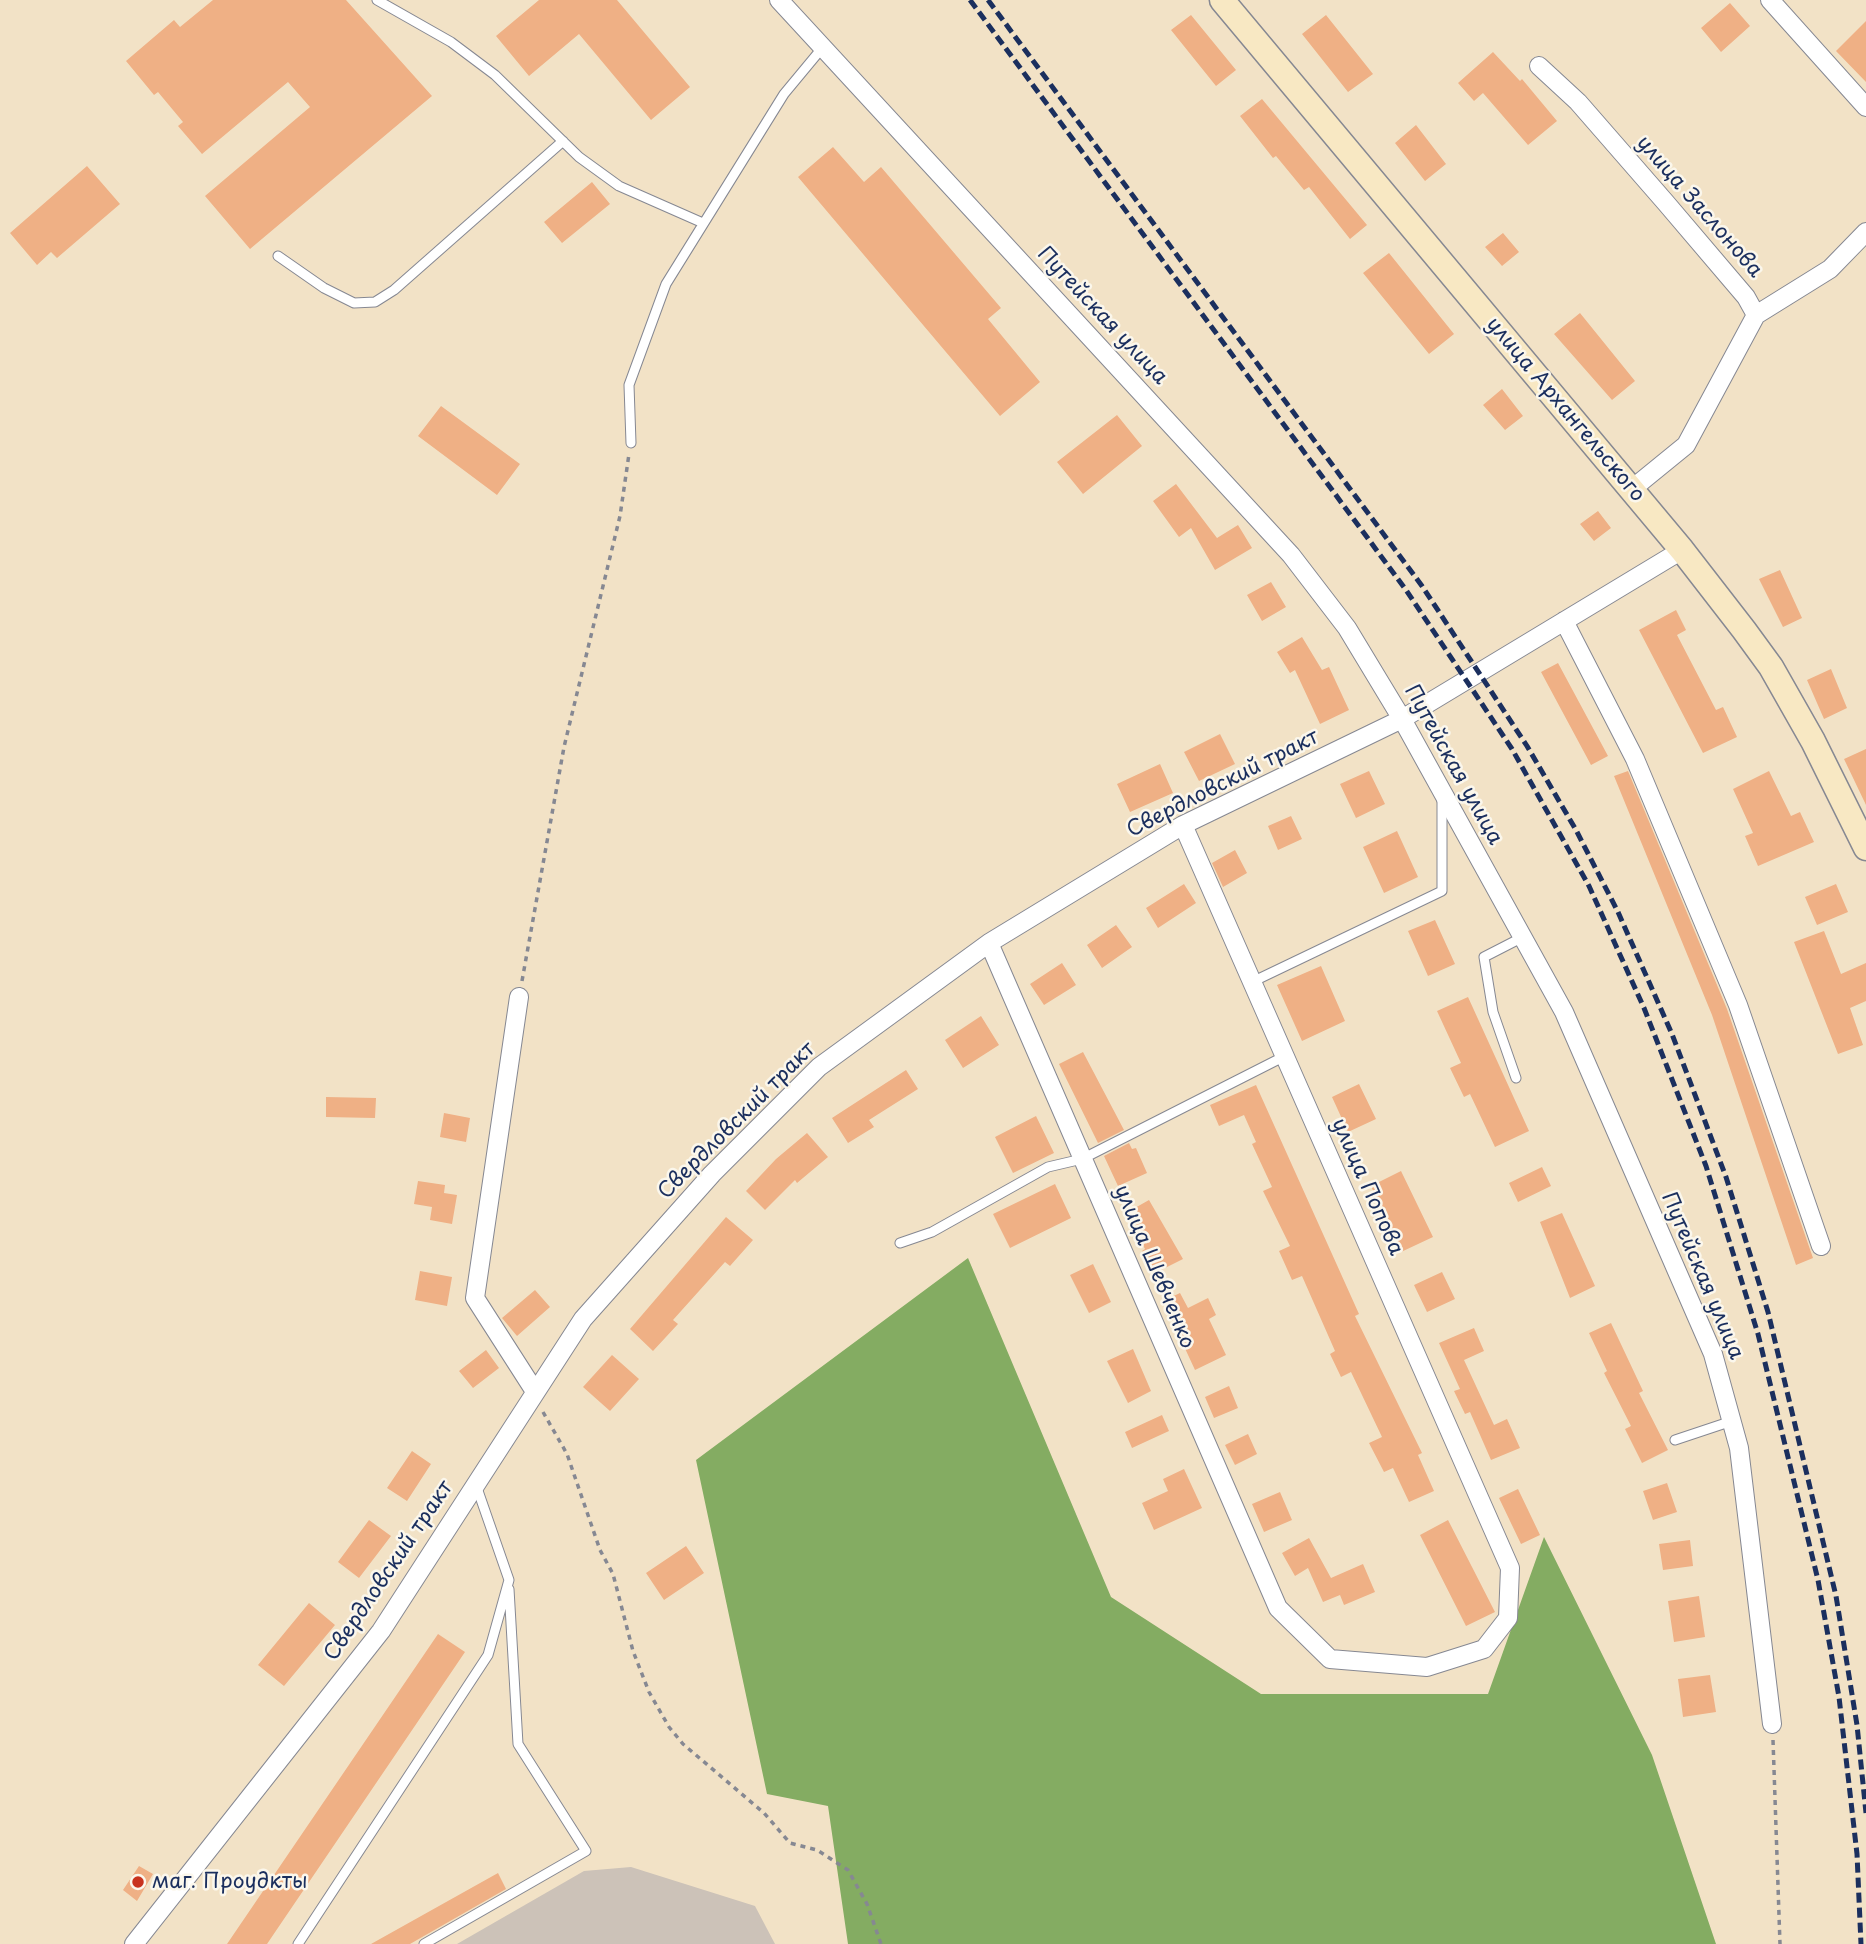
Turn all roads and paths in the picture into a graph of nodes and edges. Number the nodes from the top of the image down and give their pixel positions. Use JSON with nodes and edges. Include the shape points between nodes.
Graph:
{"nodes":[{"id":1,"x":377,"y":0,"type":"edge"},
{"id":2,"x":779,"y":0,"type":"edge"},
{"id":3,"x":1222,"y":0,"type":"edge"},
{"id":4,"x":1770,"y":0,"type":"edge"},
{"id":5,"x":824,"y":47,"type":"junction"},
{"id":6,"x":1539,"y":65,"type":"dead end"},
{"id":7,"x":1866,"y":107,"type":"edge"},
{"id":8,"x":564,"y":141,"type":"junction"},
{"id":9,"x":703,"y":223,"type":"junction"},
{"id":10,"x":1866,"y":232,"type":"edge"},
{"id":11,"x":278,"y":256,"type":"dead end"},
{"id":12,"x":1756,"y":314,"type":"junction"},
{"id":13,"x":631,"y":443,"type":"joint"},
{"id":14,"x":1632,"y":489,"type":"junction"},
{"id":15,"x":1682,"y":550,"type":"junction"},
{"id":16,"x":1564,"y":621,"type":"junction"},
{"id":17,"x":1402,"y":719,"type":"junction"},
{"id":18,"x":1442,"y":791,"type":"junction"},
{"id":19,"x":1183,"y":825,"type":"junction"},
{"id":20,"x":1866,"y":848,"type":"edge"},
{"id":21,"x":1523,"y":937,"type":"junction"},
{"id":22,"x":989,"y":943,"type":"junction"},
{"id":23,"x":1252,"y":982,"type":"junction"},
{"id":24,"x":519,"y":997,"type":"joint"},
{"id":25,"x":1285,"y":1056,"type":"junction"},
{"id":26,"x":1516,"y":1078,"type":"dead end"},
{"id":27,"x":1082,"y":1159,"type":"junction"},
{"id":28,"x":900,"y":1243,"type":"dead end"},
{"id":29,"x":1821,"y":1246,"type":"dead end"},
{"id":30,"x":534,"y":1390,"type":"junction"},
{"id":31,"x":1732,"y":1421,"type":"junction"},
{"id":32,"x":1675,"y":1440,"type":"dead end"},
{"id":33,"x":475,"y":1483,"type":"junction"},
{"id":34,"x":509,"y":1580,"type":"junction"},
{"id":35,"x":1278,"y":1608,"type":"joint"},
{"id":36,"x":1772,"y":1724,"type":"joint"},
{"id":37,"x":134,"y":1944,"type":"edge"},
{"id":38,"x":298,"y":1944,"type":"edge"},
{"id":39,"x":424,"y":1944,"type":"edge"},
{"id":40,"x":881,"y":1944,"type":"edge"},
{"id":41,"x":1780,"y":1944,"type":"edge"}],
"edges":[{"from":1,"to":8,"type":"lane","via":[[451,42],[495,75]]},
{"from":2,"to":5,"type":"street","name":"Путейская улица"},
{"from":3,"to":14,"type":"street","name":"улица Архангельского"},
{"from":4,"to":7,"type":"street"},
{"from":5,"to":9,"type":"lane","via":[[784,94]]},
{"from":5,"to":17,"type":"street","name":"Путейская улица","via":[[1291,555],[1347,628]]},
{"from":6,"to":12,"type":"street","name":"улица Заслонова","via":[[1578,102]]},
{"from":8,"to":9,"type":"lane","via":[[619,186]]},
{"from":8,"to":11,"type":"lane","via":[[375,302],[354,303]]},
{"from":9,"to":13,"type":"lane","via":[[666,284],[637,356],[629,384]]},
{"from":10,"to":12,"type":"street","via":[[1830,269]]},
{"from":12,"to":14,"type":"street","via":[[1686,446]]},
{"from":13,"to":24,"type":"path","via":[[620,516],[564,747]]},
{"from":14,"to":15,"type":"street","name":"улица Архангельского"},
{"from":15,"to":16,"type":"street","name":"Свердловский тракт"},
{"from":15,"to":20,"type":"street","name":"улица Архангельского","via":[[1771,667]]},
{"from":16,"to":17,"type":"street","name":"Свердловский тракт"},
{"from":16,"to":29,"type":"street","via":[[1635,759],[1738,1005]]},
{"from":17,"to":18,"type":"street","name":"Путейская улица"},
{"from":17,"to":19,"type":"street","name":"Свердловский тракт"},
{"from":18,"to":21,"type":"street","name":"Путейская улица"},
{"from":18,"to":23,"type":"lane","via":[[1442,891]]},
{"from":19,"to":22,"type":"street","name":"Свердловский тракт"},
{"from":19,"to":23,"type":"street","name":"улица Попова"},
{"from":21,"to":26,"type":"lane","via":[[1485,957],[1493,1012]]},
{"from":21,"to":31,"type":"street","name":"Путейская улица","via":[[1564,1012],[1713,1354]]},
{"from":22,"to":27,"type":"street","name":"улица Шевченко"},
{"from":22,"to":30,"type":"street","name":"Свердловский тракт","via":[[818,1068],[712,1174],[592,1309]]},
{"from":23,"to":25,"type":"street","name":"улица Попова"},
{"from":24,"to":30,"type":"street","via":[[475,1298]]},
{"from":25,"to":27,"type":"lane"},
{"from":25,"to":35,"type":"street","name":"улица Попова","via":[[1510,1568],[1508,1618],[1484,1649],[1427,1667],[1330,1659]]},
{"from":27,"to":28,"type":"lane","via":[[1048,1167],[932,1232]]},
{"from":27,"to":35,"type":"street","name":"улица Шевченко"},
{"from":30,"to":33,"type":"street","name":"Свердловский тракт"},
{"from":30,"to":40,"type":"path","via":[[553,1435],[567,1454],[600,1550],[613,1574],[633,1651],[669,1727],[682,1744],[764,1813],[790,1843],[817,1850],[848,1870],[867,1904]]},
{"from":31,"to":32,"type":"lane"},
{"from":31,"to":36,"type":"street","name":"Путейская улица"},
{"from":33,"to":34,"type":"lane"},
{"from":33,"to":37,"type":"street","name":"Свердловский тракт","via":[[381,1631]]},
{"from":34,"to":38,"type":"lane","via":[[488,1655]]},
{"from":34,"to":39,"type":"lane","via":[[518,1744],[586,1851]]},
{"from":36,"to":41,"type":"path"}]}
